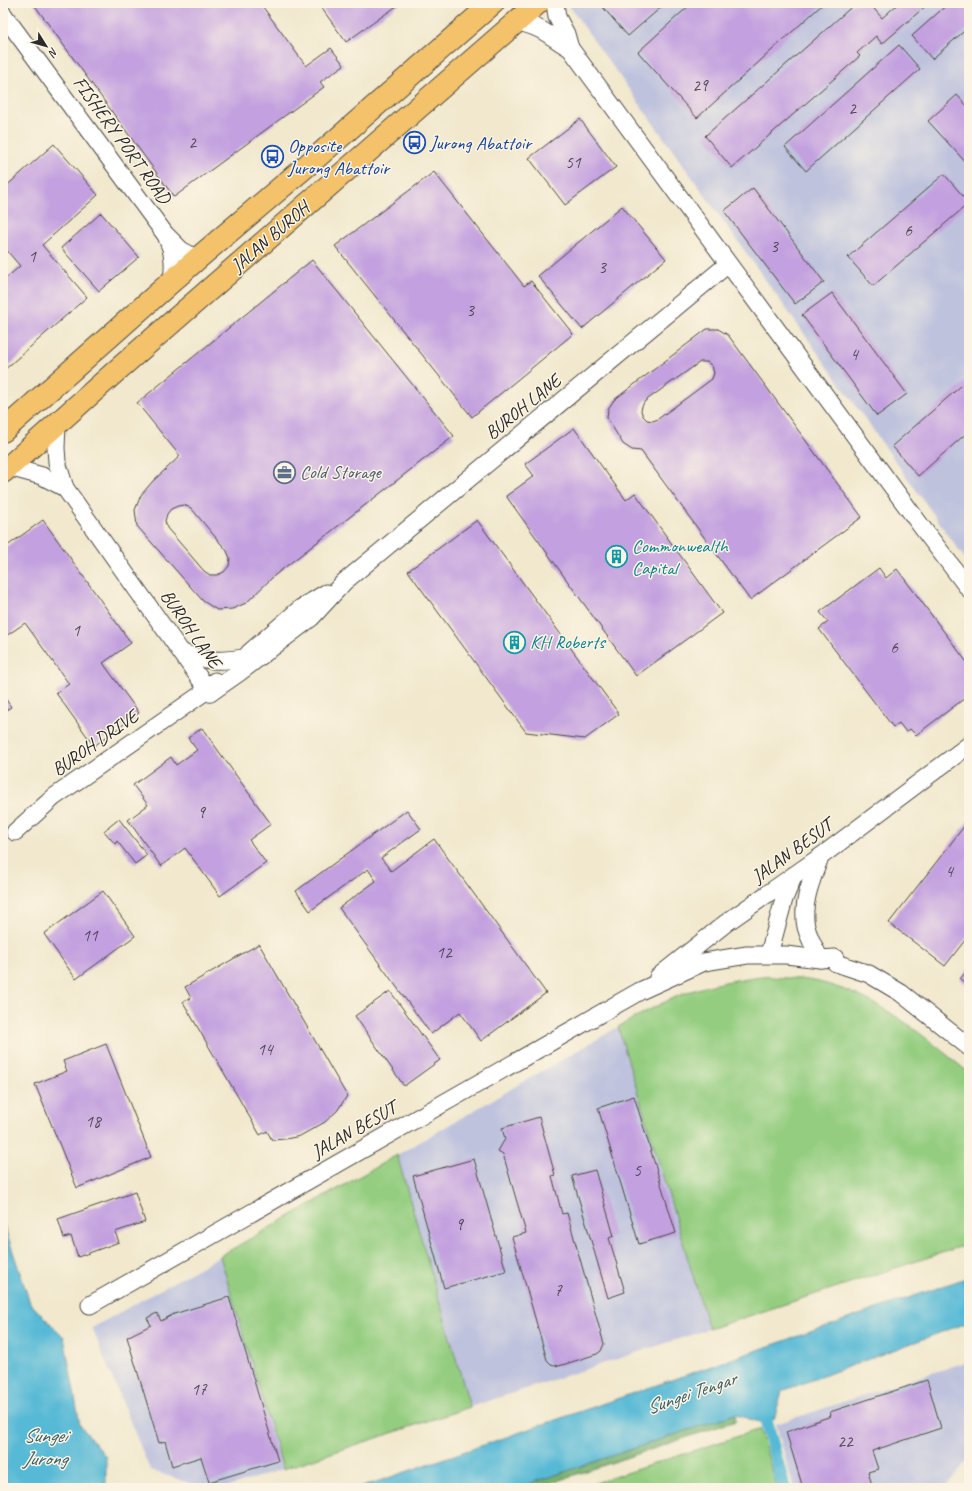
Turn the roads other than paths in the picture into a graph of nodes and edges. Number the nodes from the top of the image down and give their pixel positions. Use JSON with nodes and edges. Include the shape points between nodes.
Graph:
{"nodes":[{"id":1,"x":493,"y":3,"type":"edge"},
{"id":2,"x":538,"y":3,"type":"edge"},
{"id":3,"x":555,"y":3,"type":"edge"},
{"id":4,"x":3,"y":14,"type":"edge"},
{"id":5,"x":516,"y":21,"type":"junction"},
{"id":6,"x":570,"y":48,"type":"junction"},
{"id":7,"x":165,"y":234,"type":"junction"},
{"id":8,"x":197,"y":259,"type":"junction"},
{"id":9,"x":728,"y":264,"type":"junction"},
{"id":10,"x":172,"y":281,"type":"junction"},
{"id":11,"x":57,"y":424,"type":"junction"},
{"id":12,"x":3,"y":431,"type":"edge"},
{"id":13,"x":6,"y":469,"type":"edge"},
{"id":14,"x":65,"y":488,"type":"junction"},
{"id":15,"x":969,"y":589,"type":"edge"},
{"id":16,"x":306,"y":613,"type":"junction"},
{"id":17,"x":183,"y":653,"type":"junction"},
{"id":18,"x":243,"y":658,"type":"junction"},
{"id":19,"x":206,"y":691,"type":"junction"},
{"id":20,"x":969,"y":745,"type":"edge"},
{"id":21,"x":15,"y":832,"type":"dead end"},
{"id":22,"x":820,"y":857,"type":"junction"},
{"id":23,"x":794,"y":875,"type":"junction"},
{"id":24,"x":809,"y":888,"type":"junction"},
{"id":25,"x":769,"y":954,"type":"junction"},
{"id":26,"x":786,"y":955,"type":"junction"},
{"id":27,"x":820,"y":959,"type":"junction"},
{"id":28,"x":640,"y":992,"type":"junction"},
{"id":29,"x":969,"y":1047,"type":"edge"},
{"id":30,"x":90,"y":1305,"type":"dead end"}],
"edges":[{"from":1,"to":8,"type":"highway","name":"JALAN BUROH"},
{"from":2,"to":5,"type":"highway","name":"JALAN BUROH"},
{"from":3,"to":6,"type":"street","via":[[557,17]]},
{"from":4,"to":7,"type":"street","name":"FISHERY PORT ROAD"},
{"from":5,"to":6,"type":"street","via":[[543,31]]},
{"from":5,"to":11,"type":"highway","name":"JALAN BUROH"},
{"from":6,"to":9,"type":"street"},
{"from":7,"to":8,"type":"street","name":"FISHERY PORT ROAD","via":[[181,250]]},
{"from":7,"to":10,"type":"street","name":"FISHERY PORT ROAD","via":[[174,259]]},
{"from":8,"to":10,"type":"highway","name":"JALAN BUROH"},
{"from":9,"to":15,"type":"street"},
{"from":9,"to":16,"type":"street","name":"BUROH LANE"},
{"from":10,"to":12,"type":"highway","name":"JALAN BUROH"},
{"from":11,"to":13,"type":"highway","name":"JALAN BUROH"},
{"from":11,"to":14,"type":"street","name":"BUROH LANE","via":[[57,462]]},
{"from":13,"to":14,"type":"street","name":"BUROH LANE","via":[[42,476]]},
{"from":14,"to":17,"type":"street","name":"BUROH LANE"},
{"from":16,"to":18,"type":"street","name":"BUROH LANE"},
{"from":16,"to":19,"type":"street","name":"BUROH LANE","via":[[240,672]]},
{"from":17,"to":18,"type":"street","via":[[210,661]]},
{"from":17,"to":19,"type":"street","name":"BUROH LANE"},
{"from":18,"to":19,"type":"street","name":"BUROH DRIVE"},
{"from":19,"to":21,"type":"street","name":"BUROH DRIVE","via":[[54,797]]},
{"from":20,"to":22,"type":"street","name":"JALAN BESUT"},
{"from":22,"to":23,"type":"street","name":"JALAN BESUT"},
{"from":22,"to":24,"type":"street"},
{"from":23,"to":25,"type":"street","via":[[784,899]]},
{"from":23,"to":28,"type":"street","name":"JALAN BESUT","via":[[726,923]]},
{"from":24,"to":26,"type":"street","via":[[792,910],[786,926]]},
{"from":24,"to":27,"type":"street","via":[[805,908],[806,928]]},
{"from":25,"to":26,"type":"street","name":"JALAN BESUT"},
{"from":25,"to":28,"type":"street","name":"JALAN BESUT","via":[[704,962]]},
{"from":26,"to":27,"type":"street","name":"JALAN BESUT"},
{"from":27,"to":29,"type":"street","name":"JALAN BESUT","via":[[835,958],[836,963],[869,974],[934,1018]]},
{"from":28,"to":30,"type":"street","name":"JALAN BESUT"}]}
